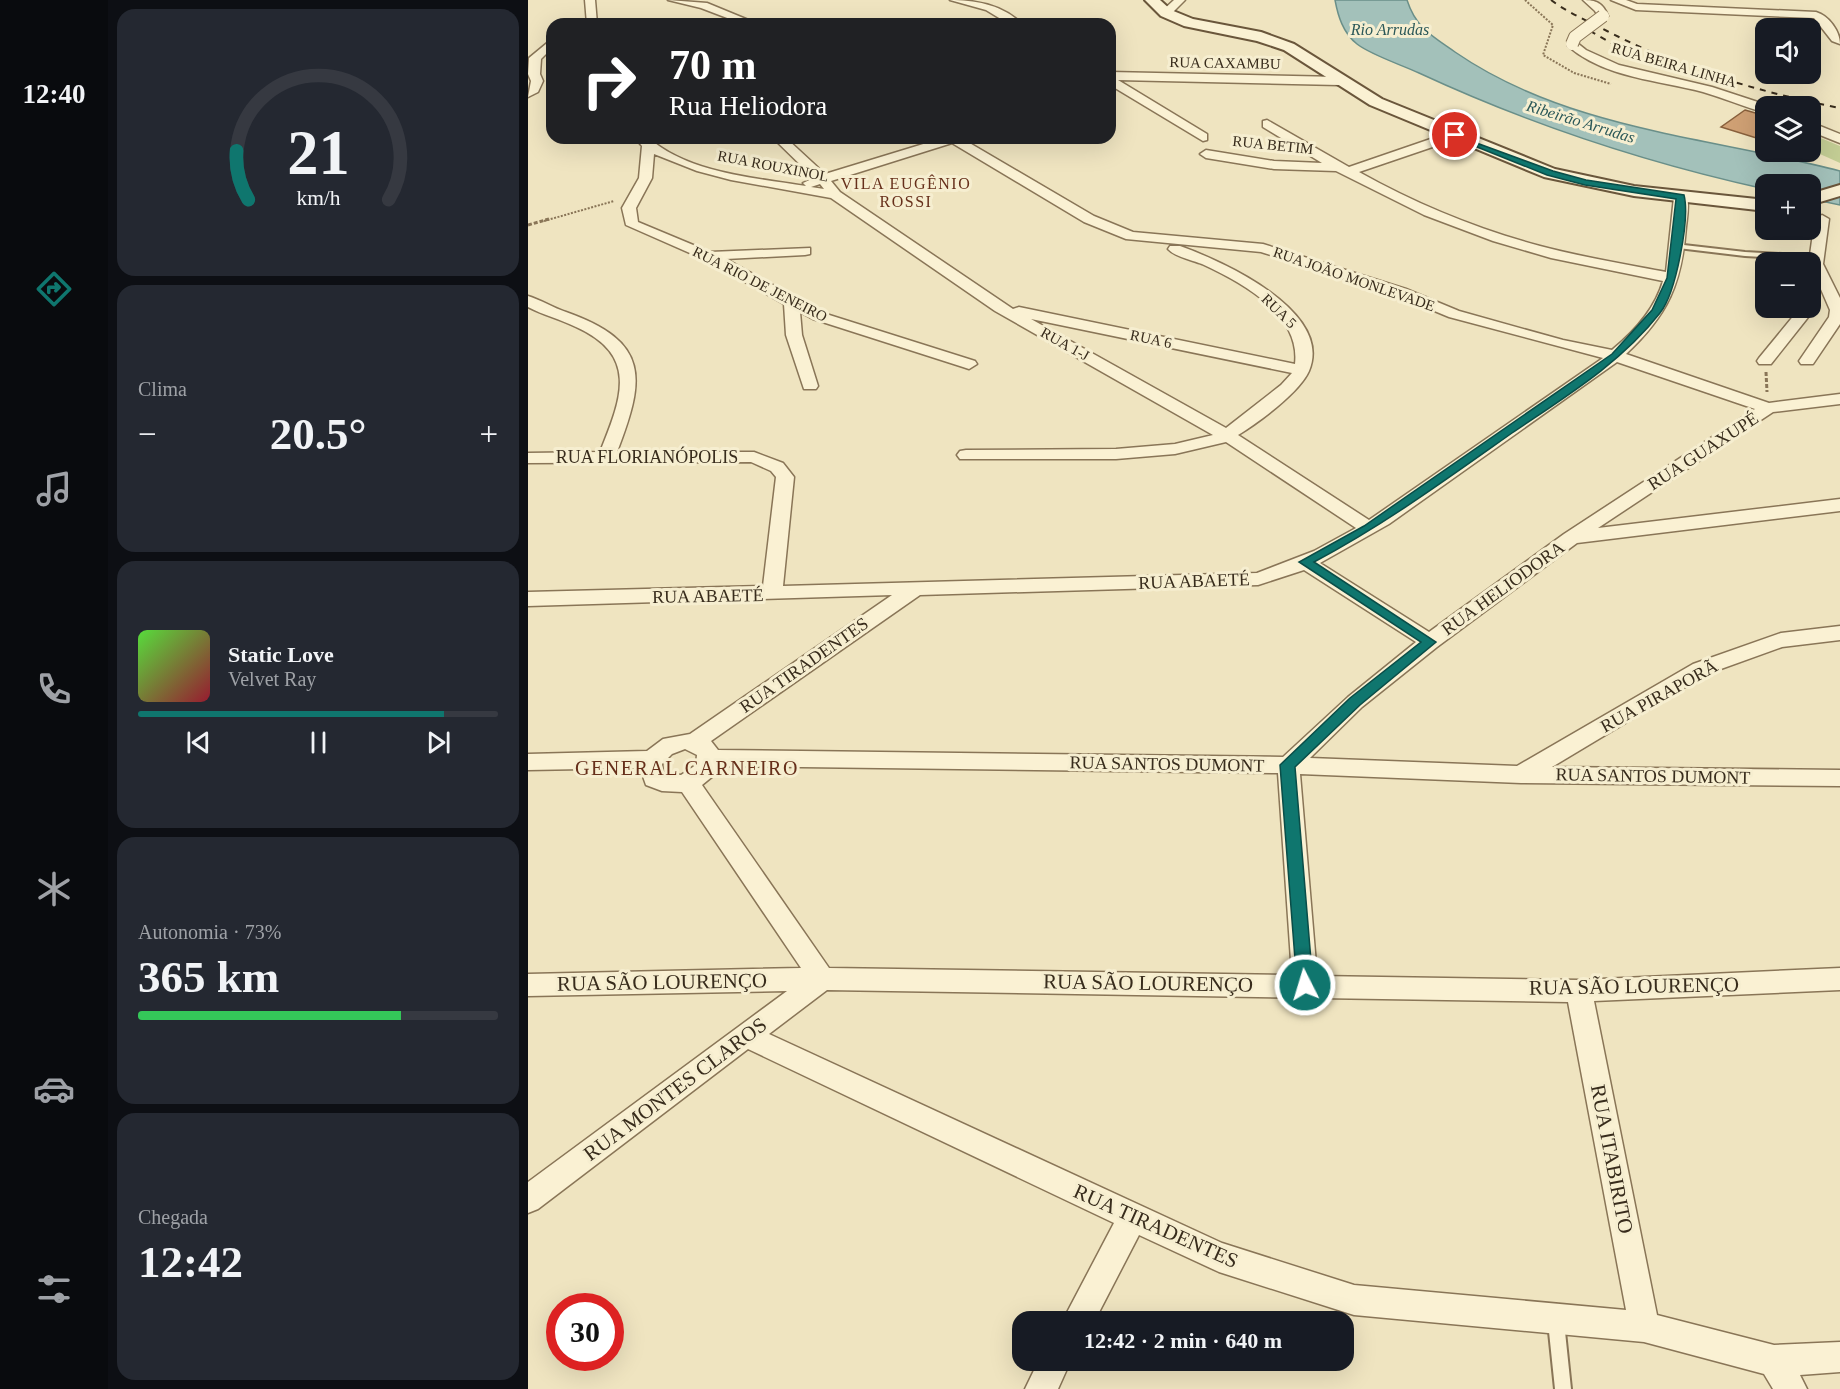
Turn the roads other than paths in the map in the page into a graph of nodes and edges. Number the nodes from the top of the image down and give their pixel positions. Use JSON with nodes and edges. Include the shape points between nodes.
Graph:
{"nodes":[{"id":1,"x":590,"y":0,"type":"edge"},
{"id":2,"x":673,"y":0,"type":"edge"},
{"id":3,"x":955,"y":0,"type":"edge"},
{"id":4,"x":1152,"y":0,"type":"edge"},
{"id":5,"x":1180,"y":0,"type":"edge"},
{"id":6,"x":1588,"y":0,"type":"edge"},
{"id":7,"x":1616,"y":0,"type":"edge"},
{"id":8,"x":988,"y":4,"type":"edge"},
{"id":9,"x":1166,"y":13,"type":"junction"},
{"id":10,"x":592,"y":18,"type":"edge"},
{"id":11,"x":737,"y":18,"type":"edge"},
{"id":12,"x":1008,"y":18,"type":"edge"},
{"id":13,"x":1840,"y":40,"type":"edge"},
{"id":14,"x":546,"y":48,"type":"edge"},
{"id":15,"x":1116,"y":78,"type":"edge"},
{"id":16,"x":1339,"y":81,"type":"junction"},
{"id":17,"x":1116,"y":82,"type":"edge"},
{"id":18,"x":528,"y":93,"type":"edge"},
{"id":19,"x":1755,"y":105,"type":"edge"},
{"id":20,"x":1267,"y":124,"type":"dead end"},
{"id":21,"x":1821,"y":131,"type":"edge"},
{"id":22,"x":1455,"y":135,"type":"junction"},
{"id":23,"x":1203,"y":137,"type":"dead end"},
{"id":24,"x":1840,"y":139,"type":"edge"},
{"id":25,"x":644,"y":144,"type":"edge"},
{"id":26,"x":646,"y":144,"type":"edge"},
{"id":27,"x":785,"y":144,"type":"edge"},
{"id":28,"x":936,"y":144,"type":"edge"},
{"id":29,"x":960,"y":144,"type":"edge"},
{"id":30,"x":1206,"y":154,"type":"dead end"},
{"id":31,"x":1342,"y":170,"type":"junction"},
{"id":32,"x":823,"y":179,"type":"junction"},
{"id":33,"x":796,"y":188,"type":"junction"},
{"id":34,"x":1840,"y":190,"type":"edge"},
{"id":35,"x":835,"y":195,"type":"junction"},
{"id":36,"x":1821,"y":196,"type":"edge"},
{"id":37,"x":1681,"y":197,"type":"junction"},
{"id":38,"x":1755,"y":205,"type":"edge"},
{"id":39,"x":1821,"y":218,"type":"edge"},
{"id":40,"x":1840,"y":221,"type":"edge"},
{"id":41,"x":1131,"y":236,"type":"junction"},
{"id":42,"x":1678,"y":246,"type":"junction"},
{"id":43,"x":805,"y":251,"type":"dead end"},
{"id":44,"x":1755,"y":255,"type":"edge"},
{"id":45,"x":709,"y":256,"type":"junction"},
{"id":46,"x":1821,"y":269,"type":"edge"},
{"id":47,"x":1672,"y":278,"type":"junction"},
{"id":48,"x":528,"y":301,"type":"edge"},
{"id":49,"x":792,"y":303,"type":"junction"},
{"id":50,"x":1000,"y":308,"type":"junction"},
{"id":51,"x":1800,"y":318,"type":"edge"},
{"id":52,"x":1616,"y":356,"type":"junction"},
{"id":53,"x":1765,"y":361,"type":"road end"},
{"id":54,"x":1807,"y":361,"type":"dead end"},
{"id":55,"x":969,"y":364,"type":"dead end"},
{"id":56,"x":1301,"y":370,"type":"junction"},
{"id":57,"x":810,"y":386,"type":"dead end"},
{"id":58,"x":1840,"y":399,"type":"edge"},
{"id":59,"x":1768,"y":408,"type":"junction"},
{"id":60,"x":1228,"y":436,"type":"junction"},
{"id":61,"x":966,"y":455,"type":"dead end"},
{"id":62,"x":607,"y":456,"type":"junction"},
{"id":63,"x":528,"y":458,"type":"edge"},
{"id":64,"x":1840,"y":505,"type":"edge"},
{"id":65,"x":1368,"y":528,"type":"junction"},
{"id":66,"x":1571,"y":538,"type":"junction"},
{"id":67,"x":1305,"y":562,"type":"junction"},
{"id":68,"x":915,"y":589,"type":"junction"},
{"id":69,"x":772,"y":594,"type":"junction"},
{"id":70,"x":528,"y":599,"type":"edge"},
{"id":71,"x":1840,"y":633,"type":"edge"},
{"id":72,"x":1430,"y":642,"type":"junction"},
{"id":73,"x":702,"y":750,"type":"junction"},
{"id":74,"x":653,"y":759,"type":"junction"},
{"id":75,"x":528,"y":762,"type":"edge"},
{"id":76,"x":1287,"y":765,"type":"junction"},
{"id":77,"x":1521,"y":775,"type":"junction"},
{"id":78,"x":1840,"y":778,"type":"edge"},
{"id":79,"x":688,"y":782,"type":"junction"},
{"id":80,"x":822,"y":979,"type":"junction"},
{"id":81,"x":1840,"y":979,"type":"edge"},
{"id":82,"x":528,"y":985,"type":"edge"},
{"id":83,"x":1305,"y":985,"type":"junction"},
{"id":84,"x":1579,"y":991,"type":"junction"},
{"id":85,"x":746,"y":1035,"type":"junction"},
{"id":86,"x":528,"y":1199,"type":"edge"},
{"id":87,"x":1133,"y":1217,"type":"junction"},
{"id":88,"x":1083,"y":1311,"type":"edge"},
{"id":89,"x":1556,"y":1319,"type":"junction"},
{"id":90,"x":1644,"y":1327,"type":"junction"},
{"id":91,"x":1840,"y":1357,"type":"edge"},
{"id":92,"x":1774,"y":1361,"type":"junction"},
{"id":93,"x":1050,"y":1371,"type":"edge"},
{"id":94,"x":1041,"y":1389,"type":"edge"},
{"id":95,"x":1563,"y":1389,"type":"edge"},
{"id":96,"x":1791,"y":1389,"type":"edge"}],
"edges":[{"from":1,"to":10,"type":"street"},
{"from":2,"to":11,"type":"street","via":[[703,5]]},
{"from":3,"to":8,"type":"street"},
{"from":4,"to":9,"type":"street"},
{"from":5,"to":9,"type":"street"},
{"from":6,"to":19,"type":"street","name":"RUA BEIRA LINHA","bridge":true,"via":[[1604,16],[1575,37],[1572,44],[1585,55]]},
{"from":7,"to":13,"type":"street","via":[[1636,7],[1816,15],[1823,18],[1833,38]]},
{"from":8,"to":12,"type":"street"},
{"from":9,"to":16,"type":"street","via":[[1289,47]]},
{"from":14,"to":18,"type":"street","via":[[535,58],[537,81]]},
{"from":15,"to":16,"type":"street","name":"RUA CAXAMBU"},
{"from":16,"to":22,"type":"street","via":[[1376,102]]},
{"from":17,"to":23,"type":"street"},
{"from":20,"to":31,"type":"street"},
{"from":21,"to":24,"type":"street"},
{"from":22,"to":31,"type":"street"},
{"from":22,"to":37,"type":"street","via":[[1550,173]]},
{"from":25,"to":45,"type":"street","name":"RUA RIO DE JENEIRO","via":[[649,164],[645,181],[627,209],[627,217],[633,225]]},
{"from":26,"to":33,"type":"street","name":"RUA ROUXINOL","via":[[678,161]]},
{"from":27,"to":32,"type":"street","name":"RUA 1-J"},
{"from":28,"to":32,"type":"street"},
{"from":29,"to":41,"type":"street","name":"RUA JOÃO MONLEVADE","via":[[1070,209]]},
{"from":30,"to":31,"type":"street","name":"RUA BETIM"},
{"from":31,"to":47,"type":"street","via":[[1413,205],[1534,249]]},
{"from":32,"to":33,"type":"street"},
{"from":32,"to":35,"type":"street","name":"RUA 1-J"},
{"from":33,"to":35,"type":"street","name":"RUA ROUXINOL"},
{"from":34,"to":36,"type":"street"},
{"from":35,"to":50,"type":"street","name":"RUA 1-J"},
{"from":37,"to":38,"type":"street"},
{"from":37,"to":42,"type":"street","name":"RUA ABAETÉ"},
{"from":39,"to":40,"type":"street"},
{"from":41,"to":52,"type":"street","name":"RUA JOÃO MONLEVADE","via":[[1263,248],[1390,288],[1454,314]]},
{"from":41,"to":56,"type":"street","name":"RUA 5","via":[[1200,256],[1239,276],[1275,304],[1301,333],[1305,355]]},
{"from":42,"to":44,"type":"lane"},
{"from":42,"to":47,"type":"street","name":"RUA ABAETÉ"},
{"from":43,"to":45,"type":"street"},
{"from":45,"to":49,"type":"street","name":"RUA RIO DE JENEIRO"},
{"from":46,"to":54,"type":"street","via":[[1838,310],[1837,317]]},
{"from":47,"to":52,"type":"street","name":"RUA ABAETÉ","via":[[1657,311]]},
{"from":48,"to":62,"type":"street","via":[[603,335],[626,359],[630,371],[625,407]]},
{"from":49,"to":55,"type":"street","name":"RUA RIO DE JENEIRO","via":[[818,316]]},
{"from":49,"to":57,"type":"street","via":[[794,335]]},
{"from":50,"to":56,"type":"street","name":"RUA 6"},
{"from":50,"to":60,"type":"street","name":"RUA 1-J"},
{"from":51,"to":53,"type":"street"},
{"from":52,"to":59,"type":"street","name":"RUA JOÃO MONLEVADE"},
{"from":52,"to":65,"type":"street","name":"RUA ABAETÉ"},
{"from":56,"to":60,"type":"street","via":[[1291,385]]},
{"from":58,"to":59,"type":"street"},
{"from":59,"to":66,"type":"street","name":"RUA GUAXUPÉ"},
{"from":60,"to":61,"type":"street","via":[[1203,444],[1141,451]]},
{"from":60,"to":65,"type":"street","name":"RUA 1-J"},
{"from":62,"to":63,"type":"street","name":"RUA FLORIANÓPOLIS"},
{"from":62,"to":69,"type":"street","name":"RUA FLORIANÓPOLIS","via":[[754,457],[782,471],[785,477]]},
{"from":64,"to":66,"type":"street","name":"RUA HELIODORA"},
{"from":65,"to":67,"type":"street","name":"RUA ABAETÉ"},
{"from":66,"to":72,"type":"street","name":"RUA HELIODORA"},
{"from":67,"to":68,"type":"street","name":"RUA ABAETÉ","via":[[1258,579]]},
{"from":67,"to":72,"type":"street"},
{"from":68,"to":69,"type":"street","name":"RUA ABAETÉ"},
{"from":68,"to":73,"type":"street","name":"RUA TIRADENTES"},
{"from":69,"to":70,"type":"street","name":"RUA ABAETÉ"},
{"from":71,"to":77,"type":"street","name":"RUA PIRAPORÃ","via":[[1781,640],[1700,669]]},
{"from":72,"to":76,"type":"street","name":"RUA HELIODORA","via":[[1355,702]]},
{"from":73,"to":74,"type":"street","via":[[675,743]]},
{"from":73,"to":76,"type":"street","name":"RUA SANTOS DUMONT"},
{"from":73,"to":79,"type":"street","via":[[704,771]]},
{"from":74,"to":75,"type":"street"},
{"from":74,"to":79,"type":"street","via":[[650,766],[654,779],[669,785]]},
{"from":76,"to":77,"type":"street","name":"RUA SANTOS DUMONT"},
{"from":76,"to":83,"type":"street"},
{"from":77,"to":78,"type":"street","name":"RUA SANTOS DUMONT"},
{"from":79,"to":80,"type":"street"},
{"from":80,"to":82,"type":"street","name":"RUA SÃO LOURENÇO"},
{"from":80,"to":83,"type":"street","name":"RUA SÃO LOURENÇO"},
{"from":80,"to":85,"type":"street","name":"RUA MONTES CLAROS"},
{"from":81,"to":84,"type":"street","name":"RUA SÃO LOURENÇO"},
{"from":83,"to":84,"type":"street","name":"RUA SÃO LOURENÇO"},
{"from":84,"to":90,"type":"street","name":"RUA ITABIRITO"},
{"from":85,"to":86,"type":"street","name":"RUA MONTES CLAROS"},
{"from":85,"to":87,"type":"street","name":"RUA TIRADENTES"},
{"from":87,"to":88,"type":"street"},
{"from":87,"to":89,"type":"street","name":"RUA TIRADENTES","via":[[1219,1257],[1354,1300]]},
{"from":89,"to":90,"type":"street","name":"RUA TIRADENTES"},
{"from":89,"to":95,"type":"lane"},
{"from":90,"to":92,"type":"street","name":"RUA TIRADENTES"},
{"from":91,"to":92,"type":"street","name":"RUA TIRADENTES"},
{"from":92,"to":96,"type":"street"},
{"from":93,"to":94,"type":"street"}]}
